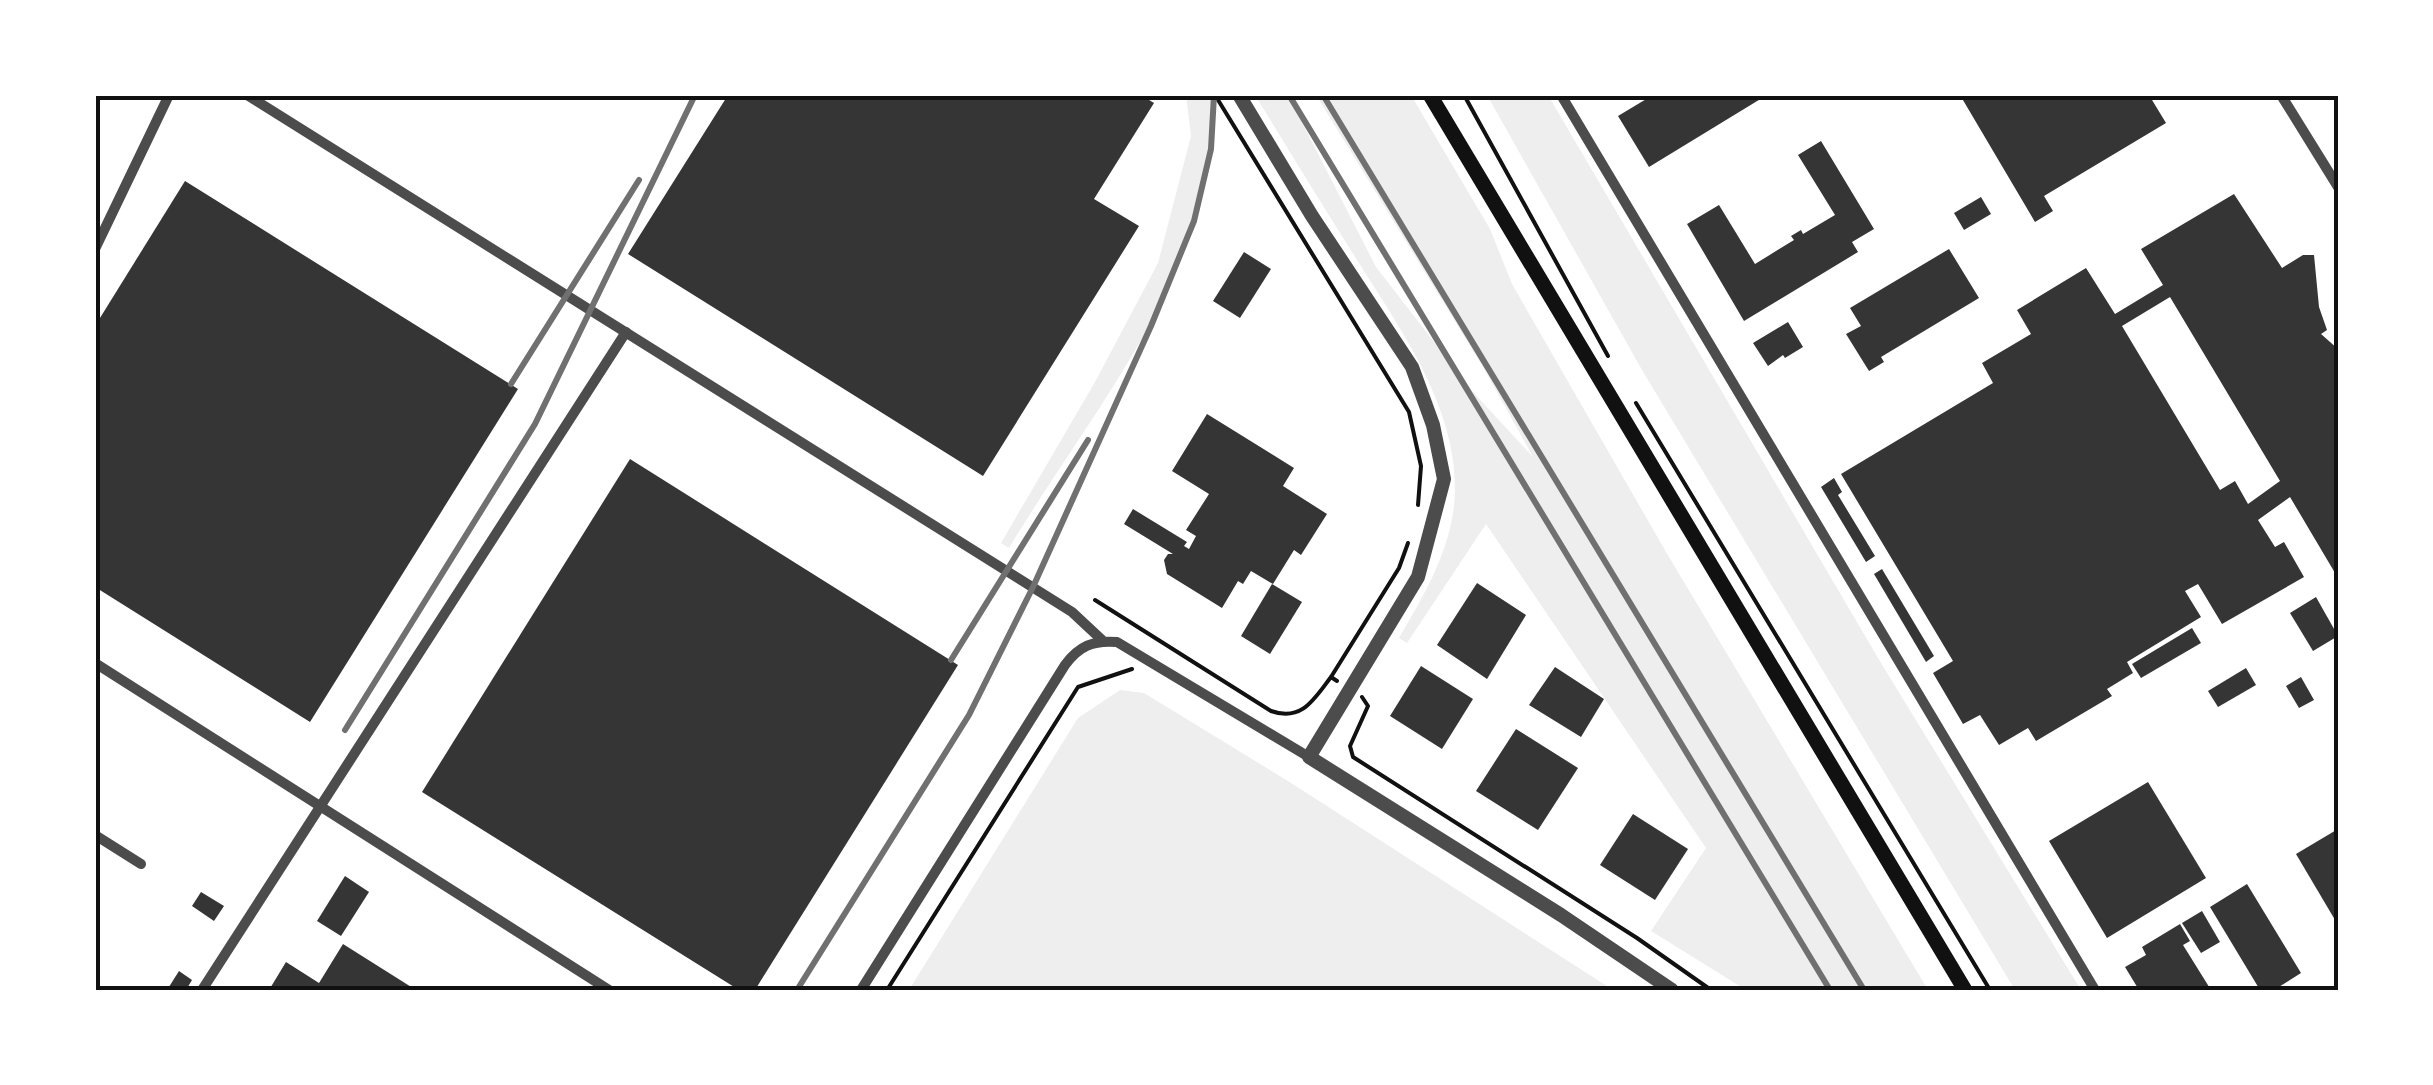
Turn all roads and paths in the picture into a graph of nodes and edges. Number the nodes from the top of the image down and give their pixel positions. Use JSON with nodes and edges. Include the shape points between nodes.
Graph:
{"nodes":[{"id":1,"x":170,"y":95,"type":"edge"},
{"id":2,"x":247,"y":95,"type":"edge"},
{"id":3,"x":1215,"y":95,"type":"edge"},
{"id":4,"x":1239,"y":95,"type":"edge"},
{"id":5,"x":1430,"y":95,"type":"edge"},
{"id":6,"x":1464,"y":95,"type":"edge"},
{"id":7,"x":1561,"y":95,"type":"edge"},
{"id":8,"x":2281,"y":95,"type":"edge"},
{"id":9,"x":2338,"y":188,"type":"edge"},
{"id":10,"x":95,"y":249,"type":"edge"},
{"id":11,"x":626,"y":332,"type":"junction"},
{"id":12,"x":1608,"y":356,"type":"dead end"},
{"id":13,"x":1629,"y":390,"type":"dead end"},
{"id":14,"x":1417,"y":519,"type":"dead end"},
{"id":15,"x":1411,"y":535,"type":"dead end"},
{"id":16,"x":1095,"y":600,"type":"dead end"},
{"id":17,"x":1156,"y":639,"type":"junction"},
{"id":18,"x":1102,"y":640,"type":"junction"},
{"id":19,"x":1146,"y":657,"type":"junction"},
{"id":20,"x":95,"y":663,"type":"edge"},
{"id":21,"x":1331,"y":677,"type":"junction"},
{"id":22,"x":1350,"y":690,"type":"junction"},
{"id":23,"x":1309,"y":757,"type":"junction"},
{"id":24,"x":320,"y":805,"type":"junction"},
{"id":25,"x":95,"y":835,"type":"edge"},
{"id":26,"x":140,"y":864,"type":"dead end"},
{"id":27,"x":202,"y":990,"type":"edge"},
{"id":28,"x":609,"y":990,"type":"edge"},
{"id":29,"x":861,"y":990,"type":"edge"},
{"id":30,"x":888,"y":990,"type":"edge"},
{"id":31,"x":1672,"y":990,"type":"edge"},
{"id":32,"x":1711,"y":990,"type":"edge"},
{"id":33,"x":1965,"y":990,"type":"edge"},
{"id":34,"x":1990,"y":990,"type":"edge"},
{"id":35,"x":2095,"y":990,"type":"edge"}],
"edges":[{"from":1,"to":10,"type":"street"},
{"from":2,"to":11,"type":"street"},
{"from":3,"to":14,"type":"path","via":[[1409,412],[1420,466]]},
{"from":4,"to":22,"type":"street","via":[[1412,367],[1444,479],[1418,577]]},
{"from":5,"to":33,"type":"main road"},
{"from":6,"to":12,"type":"path"},
{"from":7,"to":35,"type":"street"},
{"from":8,"to":9,"type":"street"},
{"from":11,"to":18,"type":"street","via":[[1072,612]]},
{"from":11,"to":24,"type":"street"},
{"from":13,"to":34,"type":"path"},
{"from":15,"to":21,"type":"path","via":[[1399,568]]},
{"from":16,"to":17,"type":"path"},
{"from":17,"to":19,"type":"path"},
{"from":17,"to":21,"type":"path","via":[[1282,715],[1303,710]]},
{"from":18,"to":19,"type":"street"},
{"from":18,"to":29,"type":"street","via":[[1087,644],[1065,665]]},
{"from":19,"to":23,"type":"street"},
{"from":19,"to":30,"type":"path","via":[[1139,667],[1078,686]]},
{"from":20,"to":24,"type":"street"},
{"from":21,"to":22,"type":"path"},
{"from":22,"to":23,"type":"street"},
{"from":22,"to":32,"type":"path","via":[[1368,704],[1350,746],[1354,758]]},
{"from":23,"to":31,"type":"street"},
{"from":24,"to":27,"type":"street"},
{"from":24,"to":28,"type":"street"},
{"from":25,"to":26,"type":"street"}]}
